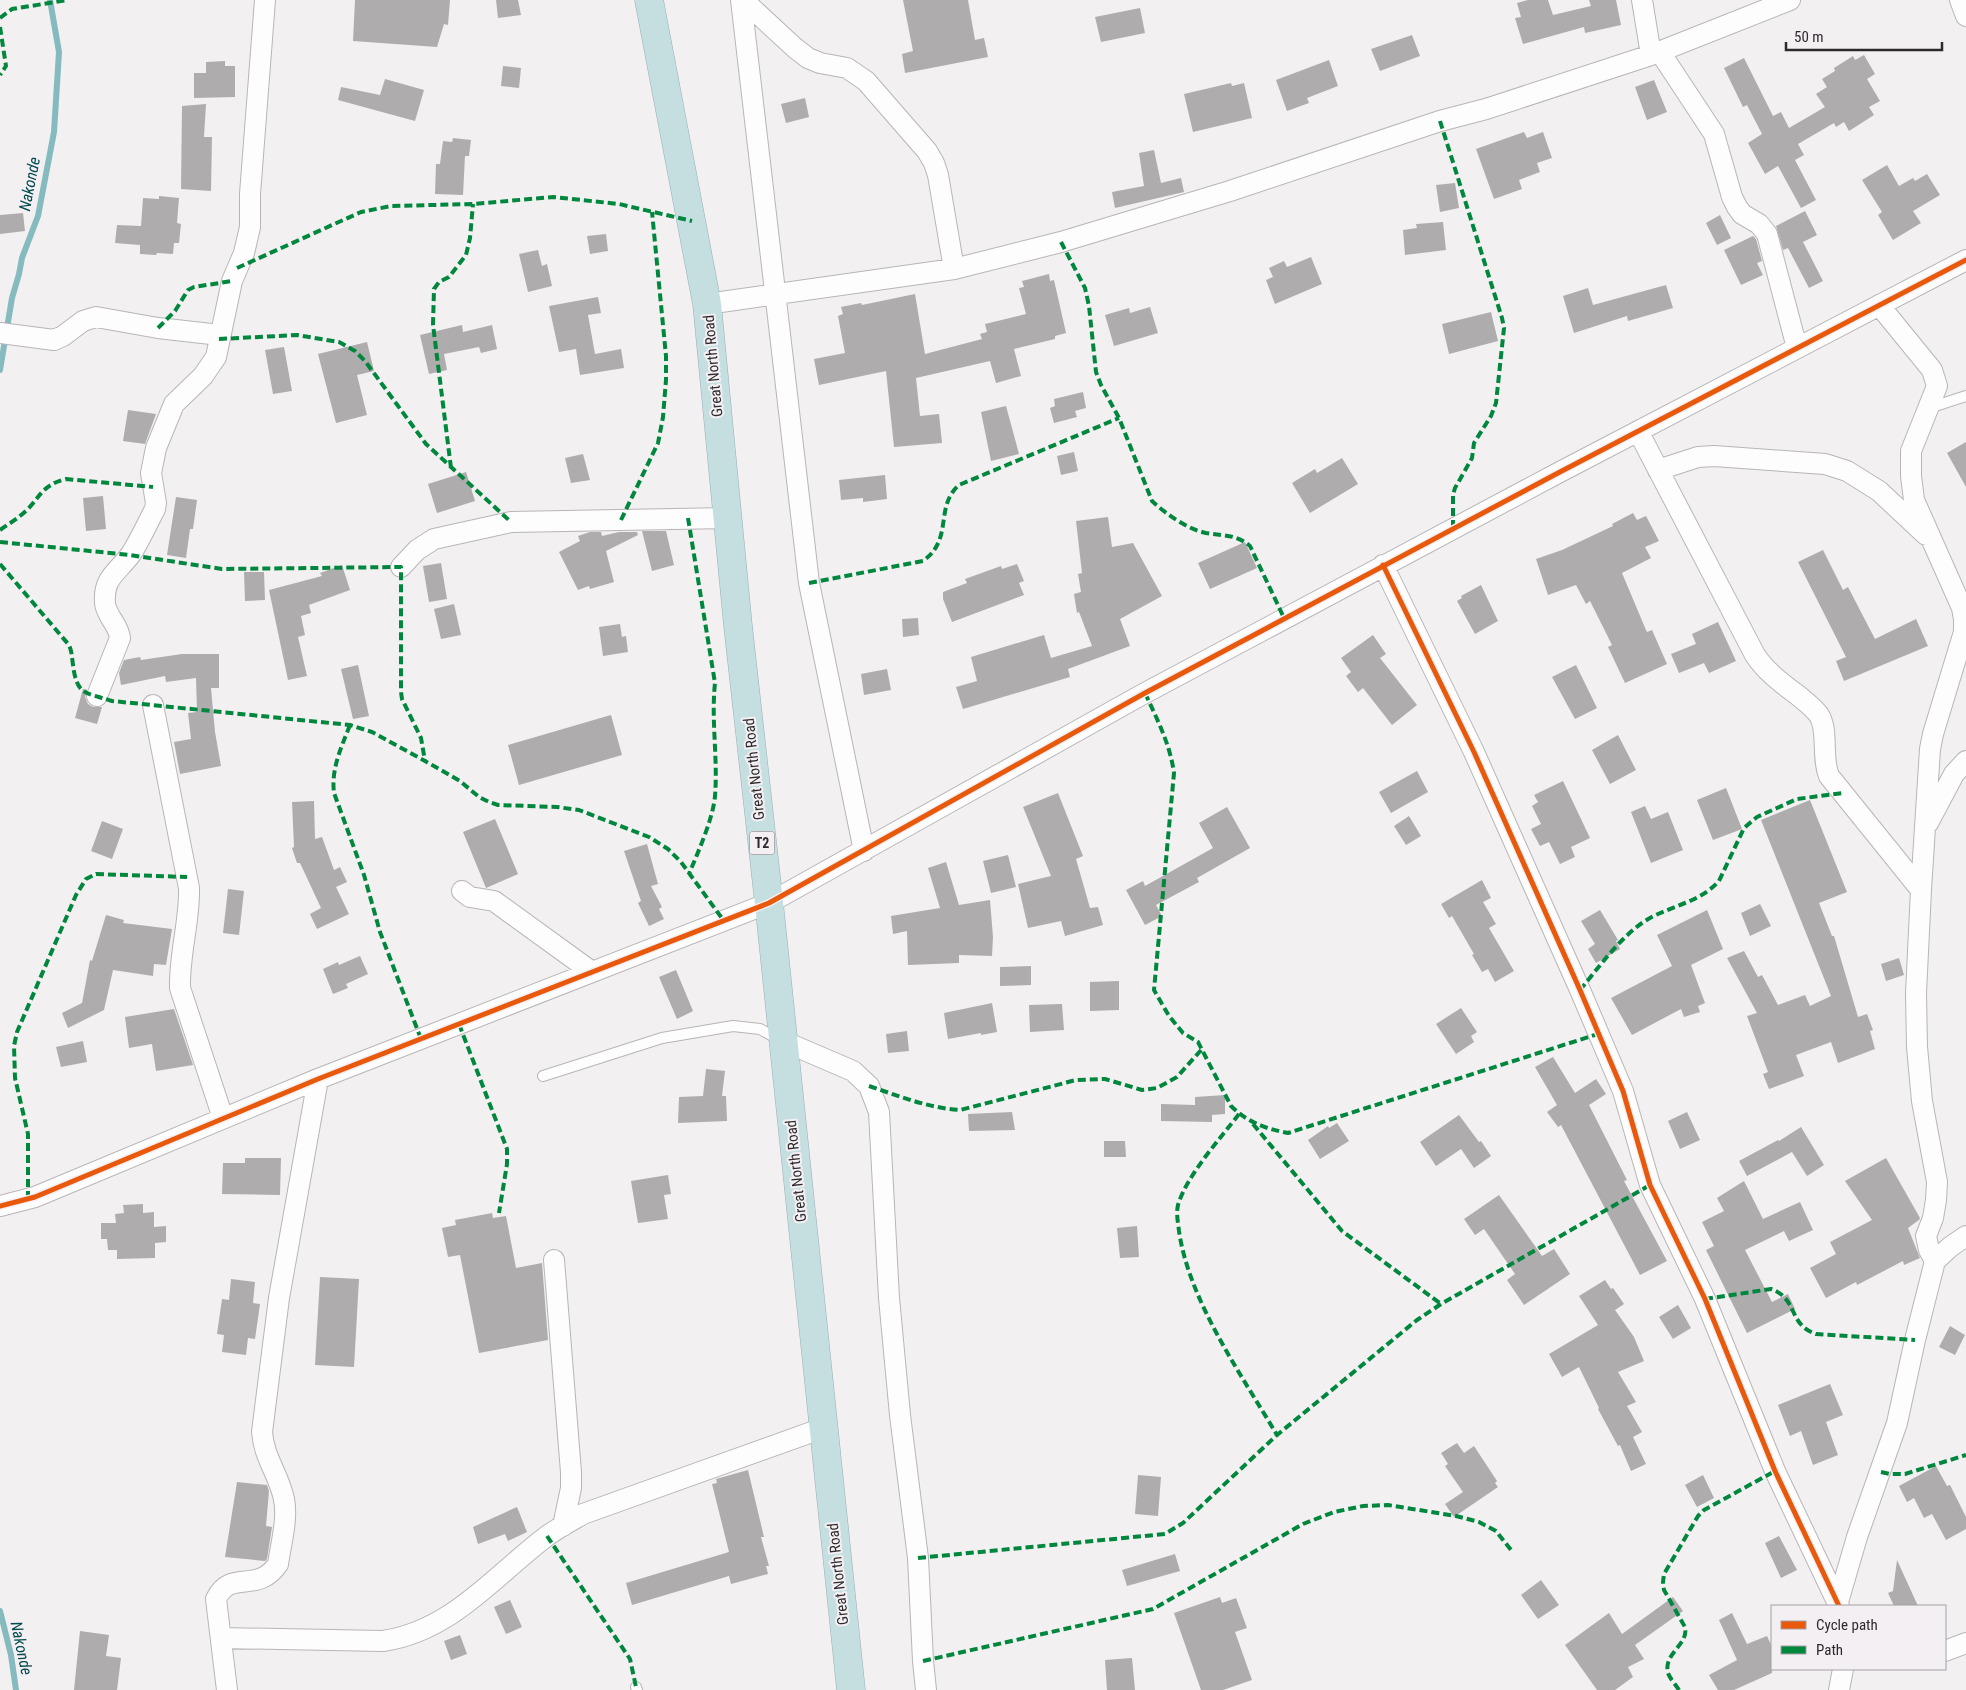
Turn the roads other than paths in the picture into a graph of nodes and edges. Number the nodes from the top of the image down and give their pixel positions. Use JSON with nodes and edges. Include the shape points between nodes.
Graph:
{"nodes":[{"id":1,"x":265,"y":0,"type":"edge"},
{"id":2,"x":650,"y":0,"type":"edge"},
{"id":3,"x":742,"y":0,"type":"edge"},
{"id":4,"x":1642,"y":0,"type":"edge"},
{"id":5,"x":1790,"y":0,"type":"edge"},
{"id":6,"x":1960,"y":0,"type":"edge"},
{"id":7,"x":1966,"y":16,"type":"edge"},
{"id":8,"x":1656,"y":54,"type":"junction"},
{"id":9,"x":1966,"y":260,"type":"edge"},
{"id":10,"x":954,"y":269,"type":"junction"},
{"id":11,"x":775,"y":295,"type":"junction"},
{"id":12,"x":707,"y":304,"type":"junction"},
{"id":13,"x":1879,"y":305,"type":"junction"},
{"id":14,"x":0,"y":334,"type":"edge"},
{"id":15,"x":220,"y":334,"type":"junction"},
{"id":16,"x":1797,"y":348,"type":"junction"},
{"id":17,"x":1966,"y":396,"type":"edge"},
{"id":18,"x":1928,"y":409,"type":"junction"},
{"id":19,"x":1638,"y":431,"type":"junction"},
{"id":20,"x":1658,"y":470,"type":"junction"},
{"id":21,"x":728,"y":518,"type":"junction"},
{"id":22,"x":1933,"y":542,"type":"junction"},
{"id":23,"x":1383,"y":565,"type":"junction"},
{"id":24,"x":402,"y":567,"type":"dead end"},
{"id":25,"x":97,"y":696,"type":"dead end"},
{"id":26,"x":152,"y":705,"type":"dead end"},
{"id":27,"x":1966,"y":761,"type":"edge"},
{"id":28,"x":1925,"y":829,"type":"junction"},
{"id":29,"x":864,"y":851,"type":"junction"},
{"id":30,"x":1921,"y":890,"type":"junction"},
{"id":31,"x":462,"y":891,"type":"dead end"},
{"id":32,"x":769,"y":903,"type":"junction"},
{"id":33,"x":592,"y":972,"type":"junction"},
{"id":34,"x":783,"y":1041,"type":"junction"},
{"id":35,"x":544,"y":1076,"type":"dead end"},
{"id":36,"x":318,"y":1079,"type":"junction"},
{"id":37,"x":223,"y":1118,"type":"junction"},
{"id":38,"x":0,"y":1206,"type":"edge"},
{"id":39,"x":1966,"y":1236,"type":"edge"},
{"id":40,"x":554,"y":1260,"type":"dead end"},
{"id":41,"x":1935,"y":1261,"type":"junction"},
{"id":42,"x":823,"y":1428,"type":"junction"},
{"id":43,"x":562,"y":1526,"type":"junction"},
{"id":44,"x":1838,"y":1604,"type":"edge"},
{"id":45,"x":221,"y":1638,"type":"junction"},
{"id":46,"x":1966,"y":1643,"type":"edge"},
{"id":47,"x":1946,"y":1651,"type":"edge"},
{"id":48,"x":1843,"y":1670,"type":"edge"},
{"id":49,"x":227,"y":1690,"type":"edge"},
{"id":50,"x":851,"y":1690,"type":"edge"},
{"id":51,"x":926,"y":1690,"type":"edge"},
{"id":52,"x":1839,"y":1690,"type":"edge"}],
"edges":[{"from":1,"to":15,"type":"street","via":[[250,227],[244,253],[232,281]]},
{"from":2,"to":12,"type":"highway","name":"Great North Road","number":"T2"},
{"from":3,"to":10,"type":"street","via":[[808,58],[847,68],[866,81],[927,151],[938,175]]},
{"from":3,"to":11,"type":"street"},
{"from":4,"to":8,"type":"street"},
{"from":5,"to":8,"type":"street"},
{"from":6,"to":7,"type":"street"},
{"from":8,"to":10,"type":"street","via":[[1230,191],[1061,242]]},
{"from":8,"to":16,"type":"street","via":[[1714,134],[1737,207],[1767,234]]},
{"from":9,"to":13,"type":"street"},
{"from":10,"to":11,"type":"street"},
{"from":11,"to":12,"type":"street"},
{"from":11,"to":29,"type":"street","via":[[809,584]]},
{"from":12,"to":21,"type":"highway","name":"Great North Road","number":"T2"},
{"from":13,"to":16,"type":"street"},
{"from":13,"to":18,"type":"street","via":[[1932,370],[1937,386]]},
{"from":14,"to":15,"type":"street","via":[[54,340],[96,317]]},
{"from":15,"to":25,"type":"street","via":[[212,366],[174,404],[152,461],[154,509],[130,555],[108,581],[104,606],[120,638]]},
{"from":16,"to":19,"type":"street"},
{"from":17,"to":18,"type":"lane"},
{"from":18,"to":22,"type":"street","via":[[1912,452],[1911,476],[1914,500]]},
{"from":19,"to":20,"type":"street"},
{"from":19,"to":23,"type":"street"},
{"from":20,"to":22,"type":"street","via":[[1698,457],[1714,456],[1825,464],[1847,471],[1879,492]]},
{"from":20,"to":30,"type":"street","via":[[1760,663],[1819,715],[1824,730],[1824,755],[1829,776]]},
{"from":21,"to":24,"type":"street","via":[[511,522],[434,539],[417,550]]},
{"from":21,"to":32,"type":"highway","name":"Great North Road","number":"T2"},
{"from":22,"to":28,"type":"street","via":[[1962,608],[1964,632],[1933,734]]},
{"from":23,"to":29,"type":"street","via":[[1145,693]]},
{"from":23,"to":44,"type":"street","via":[[1474,752],[1580,990],[1623,1091],[1650,1185],[1705,1299],[1774,1471]]},
{"from":26,"to":37,"type":"street","via":[[189,888],[180,988]]},
{"from":27,"to":28,"type":"street","via":[[1954,774]]},
{"from":28,"to":30,"type":"street"},
{"from":29,"to":32,"type":"street"},
{"from":30,"to":41,"type":"street","via":[[1917,1046],[1922,1101],[1937,1182],[1936,1200],[1926,1236]]},
{"from":31,"to":33,"type":"street","via":[[470,897],[494,901]]},
{"from":32,"to":33,"type":"street"},
{"from":32,"to":34,"type":"highway","name":"Great North Road","number":"T2"},
{"from":33,"to":36,"type":"street"},
{"from":34,"to":35,"type":"lane","via":[[760,1029],[733,1026],[662,1038]]},
{"from":34,"to":42,"type":"highway","name":"Great North Road","number":"T2"},
{"from":34,"to":51,"type":"street","via":[[853,1070],[869,1086],[879,1112],[889,1298],[918,1558]]},
{"from":36,"to":37,"type":"street"},
{"from":36,"to":45,"type":"street","via":[[279,1298],[262,1432],[265,1454],[286,1508],[278,1564],[259,1581],[235,1582],[220,1591],[216,1599]]},
{"from":37,"to":38,"type":"street","via":[[35,1197]]},
{"from":39,"to":41,"type":"street"},
{"from":40,"to":43,"type":"street","via":[[571,1472],[571,1488]]},
{"from":41,"to":44,"type":"street","via":[[1896,1423]]},
{"from":42,"to":43,"type":"street","via":[[583,1514]]},
{"from":42,"to":50,"type":"highway","name":"Great North Road","number":"T2"},
{"from":43,"to":45,"type":"street","via":[[470,1602],[430,1627],[400,1639]]},
{"from":45,"to":49,"type":"street"},
{"from":46,"to":47,"type":"street"},
{"from":48,"to":52,"type":"street"}]}
